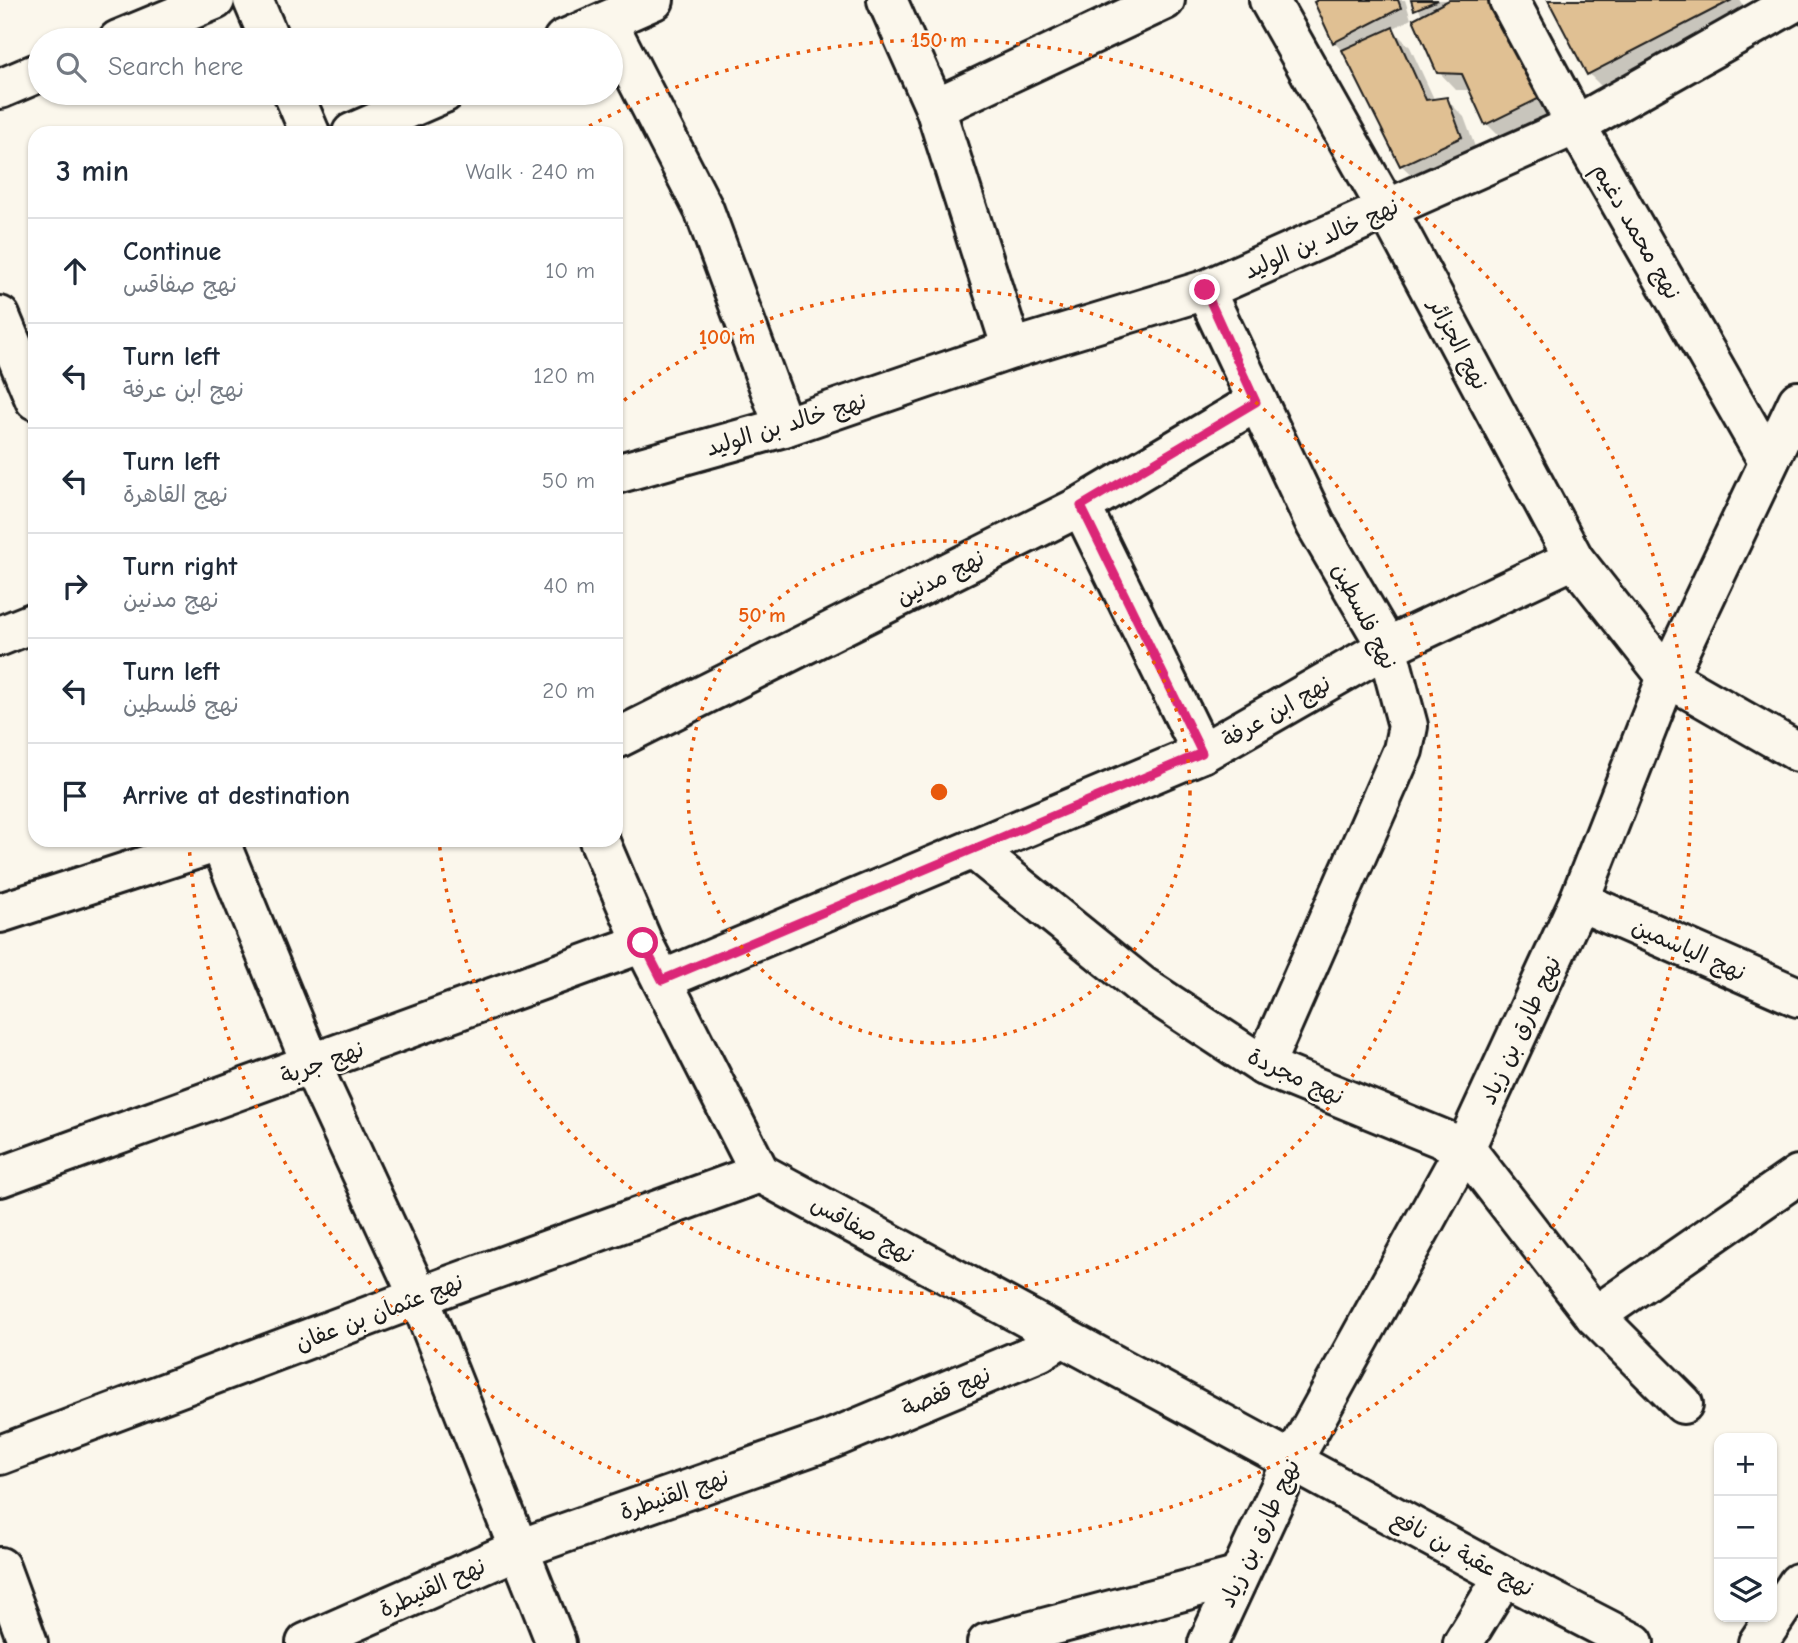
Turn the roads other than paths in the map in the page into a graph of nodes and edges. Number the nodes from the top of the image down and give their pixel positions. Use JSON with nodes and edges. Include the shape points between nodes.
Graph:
{"nodes":[{"id":1,"x":215,"y":0,"type":"edge"},
{"id":2,"x":253,"y":0,"type":"edge"},
{"id":3,"x":654,"y":0,"type":"edge"},
{"id":4,"x":887,"y":0,"type":"edge"},
{"id":5,"x":1165,"y":0,"type":"edge"},
{"id":6,"x":1269,"y":0,"type":"edge"},
{"id":7,"x":1509,"y":0,"type":"edge"},
{"id":8,"x":1798,"y":0,"type":"edge"},
{"id":9,"x":607,"y":21,"type":"junction"},
{"id":10,"x":147,"y":28,"type":"edge"},
{"id":11,"x":265,"y":28,"type":"edge"},
{"id":12,"x":591,"y":28,"type":"edge"},
{"id":13,"x":611,"y":28,"type":"edge"},
{"id":14,"x":623,"y":52,"type":"edge"},
{"id":15,"x":28,"y":77,"type":"edge"},
{"id":16,"x":0,"y":89,"type":"edge"},
{"id":17,"x":298,"y":105,"type":"edge"},
{"id":18,"x":416,"y":105,"type":"edge"},
{"id":19,"x":935,"y":108,"type":"junction"},
{"id":20,"x":1576,"y":125,"type":"junction"},
{"id":21,"x":307,"y":126,"type":"edge"},
{"id":22,"x":368,"y":126,"type":"edge"},
{"id":23,"x":1387,"y":209,"type":"junction"},
{"id":24,"x":1205,"y":290,"type":"junction"},
{"id":25,"x":0,"y":316,"type":"edge"},
{"id":26,"x":1012,"y":349,"type":"junction"},
{"id":27,"x":17,"y":353,"type":"edge"},
{"id":28,"x":28,"y":382,"type":"edge"},
{"id":29,"x":1798,"y":401,"type":"edge"},
{"id":30,"x":1256,"y":402,"type":"junction"},
{"id":31,"x":784,"y":427,"type":"junction"},
{"id":32,"x":1768,"y":461,"type":"junction"},
{"id":33,"x":623,"y":472,"type":"edge"},
{"id":34,"x":1081,"y":506,"type":"junction"},
{"id":35,"x":1574,"y":559,"type":"junction"},
{"id":36,"x":28,"y":625,"type":"edge"},
{"id":37,"x":0,"y":636,"type":"edge"},
{"id":38,"x":1387,"y":647,"type":"junction"},
{"id":39,"x":1667,"y":677,"type":"junction"},
{"id":40,"x":623,"y":735,"type":"edge"},
{"id":41,"x":1798,"y":752,"type":"edge"},
{"id":42,"x":1202,"y":753,"type":"junction"},
{"id":43,"x":203,"y":847,"type":"edge"},
{"id":44,"x":223,"y":847,"type":"edge"},
{"id":45,"x":602,"y":847,"type":"edge"},
{"id":46,"x":973,"y":849,"type":"junction"},
{"id":47,"x":1579,"y":901,"type":"junction"},
{"id":48,"x":0,"y":913,"type":"edge"},
{"id":49,"x":643,"y":943,"type":"junction"},
{"id":50,"x":662,"y":980,"type":"junction"},
{"id":51,"x":1798,"y":997,"type":"edge"},
{"id":52,"x":312,"y":1066,"type":"junction"},
{"id":53,"x":1264,"y":1066,"type":"junction"},
{"id":54,"x":1465,"y":1148,"type":"junction"},
{"id":55,"x":760,"y":1174,"type":"junction"},
{"id":56,"x":1798,"y":1175,"type":"edge"},
{"id":57,"x":0,"y":1177,"type":"edge"},
{"id":58,"x":419,"y":1297,"type":"junction"},
{"id":59,"x":1595,"y":1316,"type":"junction"},
{"id":60,"x":1062,"y":1337,"type":"junction"},
{"id":61,"x":1683,"y":1404,"type":"dead end"},
{"id":62,"x":829,"y":1440,"type":"joint"},
{"id":63,"x":0,"y":1455,"type":"edge"},
{"id":64,"x":1293,"y":1460,"type":"junction"},
{"id":65,"x":519,"y":1549,"type":"junction"},
{"id":66,"x":0,"y":1567,"type":"edge"},
{"id":67,"x":1504,"y":1576,"type":"junction"},
{"id":68,"x":1236,"y":1577,"type":"junction"},
{"id":69,"x":1798,"y":1583,"type":"edge"},
{"id":70,"x":28,"y":1643,"type":"edge"},
{"id":71,"x":306,"y":1643,"type":"edge"},
{"id":72,"x":556,"y":1643,"type":"edge"},
{"id":73,"x":987,"y":1643,"type":"edge"},
{"id":74,"x":1208,"y":1643,"type":"edge"},
{"id":75,"x":1463,"y":1643,"type":"edge"},
{"id":76,"x":1634,"y":1643,"type":"edge"},
{"id":77,"x":1758,"y":1643,"type":"edge"}],
"edges":[{"from":1,"to":10,"type":"street"},
{"from":2,"to":11,"type":"street"},
{"from":3,"to":9,"type":"street"},
{"from":4,"to":19,"type":"street"},
{"from":5,"to":19,"type":"street"},
{"from":6,"to":23,"type":"street","name":"نهج الجزائر"},
{"from":7,"to":20,"type":"street","name":"نهج محمد دغيم"},
{"from":8,"to":20,"type":"street","name":"نهج خالد بن الوليد"},
{"from":9,"to":12,"type":"street"},
{"from":9,"to":13,"type":"street"},
{"from":14,"to":31,"type":"street","via":[[704,210]]},
{"from":15,"to":16,"type":"street"},
{"from":17,"to":21,"type":"street"},
{"from":18,"to":22,"type":"street"},
{"from":19,"to":26,"type":"street"},
{"from":20,"to":23,"type":"street","name":"نهج خالد بن الوليد"},
{"from":20,"to":32,"type":"street","name":"نهج محمد دغيم"},
{"from":23,"to":24,"type":"street","name":"نهج خالد بن الوليد"},
{"from":23,"to":35,"type":"street","name":"نهج الجزائر"},
{"from":24,"to":26,"type":"street","name":"نهج خالد بن الوليد"},
{"from":24,"to":30,"type":"street","name":"نهج فلسطين"},
{"from":25,"to":27,"type":"street"},
{"from":26,"to":31,"type":"street","name":"نهج خالد بن الوليد"},
{"from":27,"to":28,"type":"street"},
{"from":29,"to":32,"type":"street","name":"نهج طارق بن زياد"},
{"from":30,"to":34,"type":"street","name":"نهج مدنين"},
{"from":30,"to":38,"type":"street","name":"نهج فلسطين","via":[[1316,525]]},
{"from":31,"to":33,"type":"street","name":"نهج خالد بن الوليد"},
{"from":32,"to":39,"type":"street","name":"نهج طارق بن زياد"},
{"from":34,"to":40,"type":"street","name":"نهج مدنين"},
{"from":34,"to":42,"type":"street"},
{"from":35,"to":38,"type":"street","name":"نهج ابن عرفة"},
{"from":35,"to":39,"type":"street","name":"نهج الجزائر"},
{"from":36,"to":37,"type":"street"},
{"from":38,"to":42,"type":"street","name":"نهج ابن عرفة"},
{"from":38,"to":53,"type":"street","name":"نهج فلسطين","via":[[1408,726],[1403,750]]},
{"from":39,"to":41,"type":"street"},
{"from":39,"to":47,"type":"street","name":"نهج طارق بن زياد"},
{"from":42,"to":46,"type":"street","name":"نهج ابن عرفة"},
{"from":43,"to":48,"type":"street"},
{"from":44,"to":52,"type":"street"},
{"from":45,"to":49,"type":"street"},
{"from":46,"to":50,"type":"street","name":"نهج ابن عرفة"},
{"from":46,"to":53,"type":"street","name":"نهج مجردة","via":[[1141,985]]},
{"from":47,"to":51,"type":"street","name":"نهج الياسمين"},
{"from":47,"to":54,"type":"street","name":"نهج طارق بن زياد"},
{"from":49,"to":50,"type":"street"},
{"from":49,"to":52,"type":"street","name":"نهج جربة"},
{"from":50,"to":55,"type":"street"},
{"from":52,"to":57,"type":"street","name":"نهج جربة"},
{"from":52,"to":58,"type":"street"},
{"from":53,"to":54,"type":"street","name":"نهج مجردة"},
{"from":54,"to":59,"type":"street"},
{"from":54,"to":64,"type":"street","name":"نهج طارق بن زياد"},
{"from":55,"to":58,"type":"street","name":"نهج عثمان بن عفان"},
{"from":55,"to":60,"type":"street","name":"نهج صفاقس"},
{"from":56,"to":59,"type":"street"},
{"from":58,"to":63,"type":"street","name":"نهج عثمان بن عفان"},
{"from":58,"to":65,"type":"street"},
{"from":59,"to":61,"type":"street"},
{"from":60,"to":62,"type":"street","name":"نهج قفصة","via":[[1040,1352]]},
{"from":60,"to":64,"type":"street","name":"نهج صفاقس"},
{"from":62,"to":65,"type":"street","name":"نهج القنيطرة"},
{"from":64,"to":67,"type":"street","name":"نهج عقبة بن نافع"},
{"from":64,"to":68,"type":"street","name":"نهج طارق بن زياد"},
{"from":65,"to":71,"type":"street","name":"نهح القنيطرة"},
{"from":65,"to":72,"type":"street"},
{"from":66,"to":70,"type":"street"},
{"from":67,"to":75,"type":"street"},
{"from":67,"to":76,"type":"street","name":"نهج عقبة بن نافع"},
{"from":68,"to":73,"type":"street"},
{"from":68,"to":74,"type":"street","name":"نهج طارق بن زياد"},
{"from":69,"to":77,"type":"street"}]}
